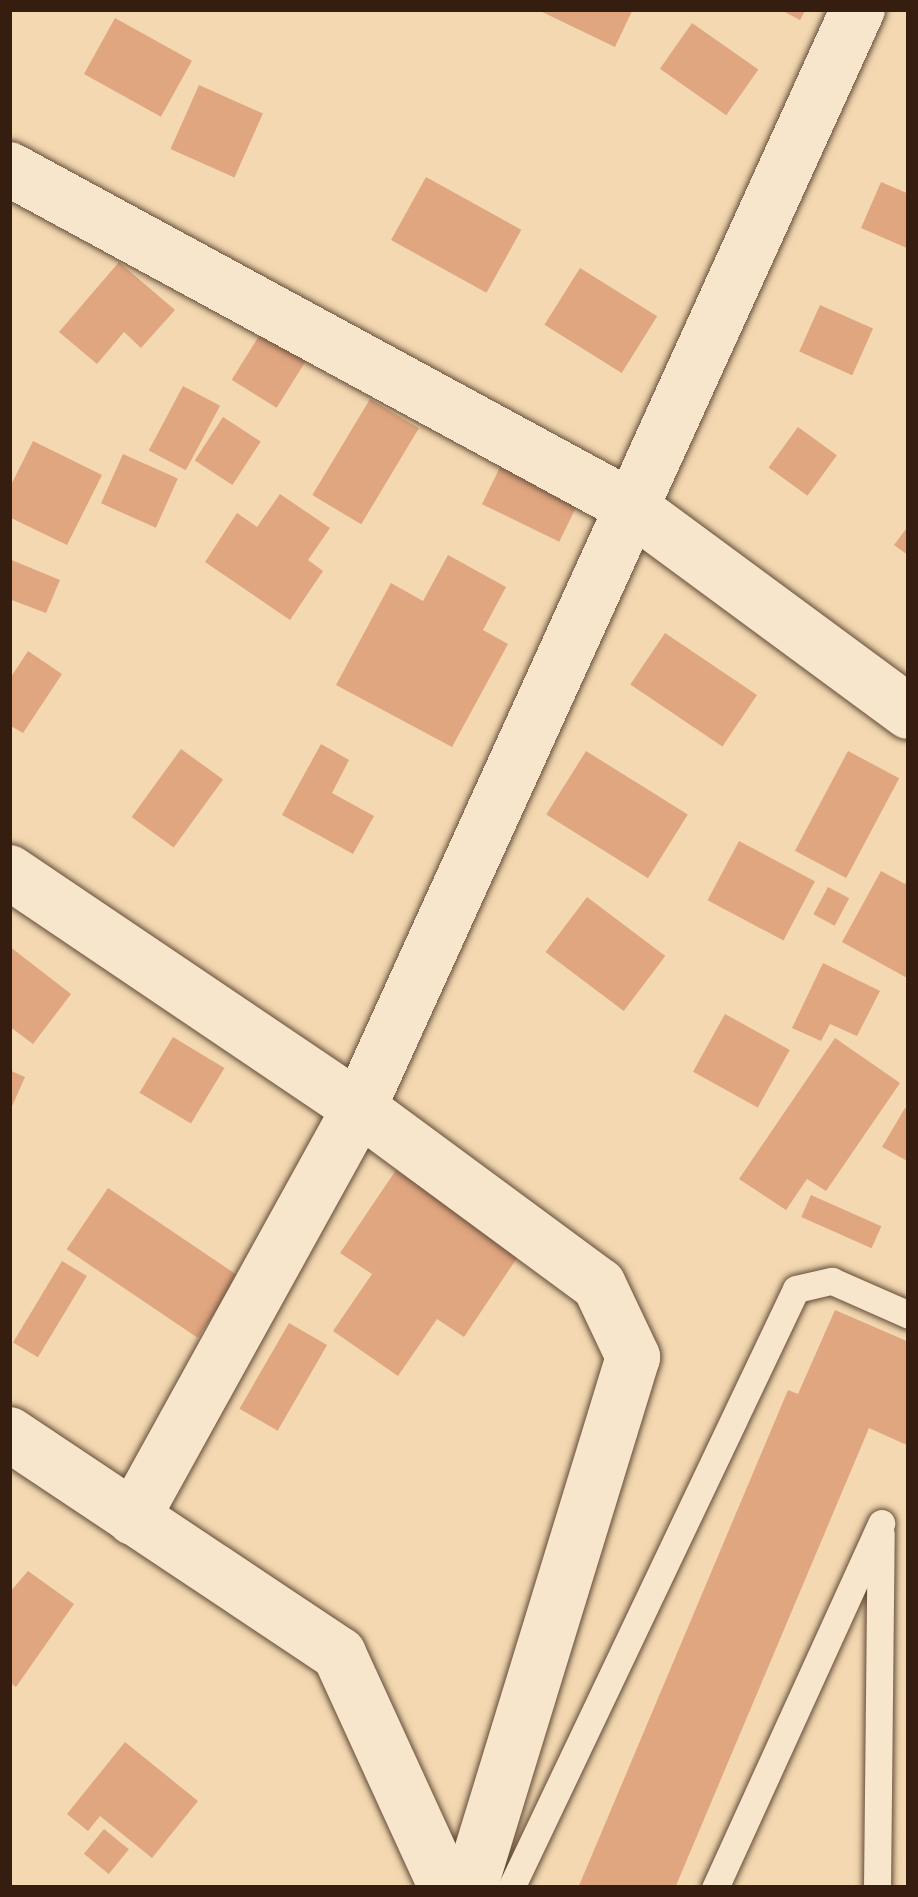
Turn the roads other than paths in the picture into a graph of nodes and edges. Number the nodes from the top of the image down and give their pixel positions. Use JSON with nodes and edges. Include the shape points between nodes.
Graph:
{"nodes":[{"id":1,"x":858,"y":9,"type":"edge"},
{"id":2,"x":9,"y":169,"type":"edge"},
{"id":3,"x":628,"y":506,"type":"junction"},
{"id":4,"x":909,"y":712,"type":"edge"},
{"id":5,"x":9,"y":872,"type":"edge"},
{"id":6,"x":359,"y":1108,"type":"junction"},
{"id":7,"x":909,"y":1315,"type":"edge"},
{"id":8,"x":9,"y":1434,"type":"edge"},
{"id":9,"x":133,"y":1518,"type":"junction"},
{"id":10,"x":446,"y":1888,"type":"edge"},
{"id":11,"x":470,"y":1888,"type":"edge"},
{"id":12,"x":511,"y":1888,"type":"edge"},
{"id":13,"x":716,"y":1888,"type":"edge"},
{"id":14,"x":878,"y":1888,"type":"edge"}],
"edges":[{"from":1,"to":3,"type":"street"},
{"from":2,"to":3,"type":"street"},
{"from":3,"to":4,"type":"street"},
{"from":3,"to":6,"type":"street"},
{"from":5,"to":6,"type":"street"},
{"from":6,"to":9,"type":"street"},
{"from":6,"to":11,"type":"street","via":[[599,1285],[633,1357]]},
{"from":7,"to":12,"type":"lane","via":[[832,1282],[796,1289]]},
{"from":8,"to":9,"type":"street"},
{"from":9,"to":10,"type":"street","via":[[339,1654]]},
{"from":13,"to":14,"type":"lane","via":[[881,1523]]}]}
